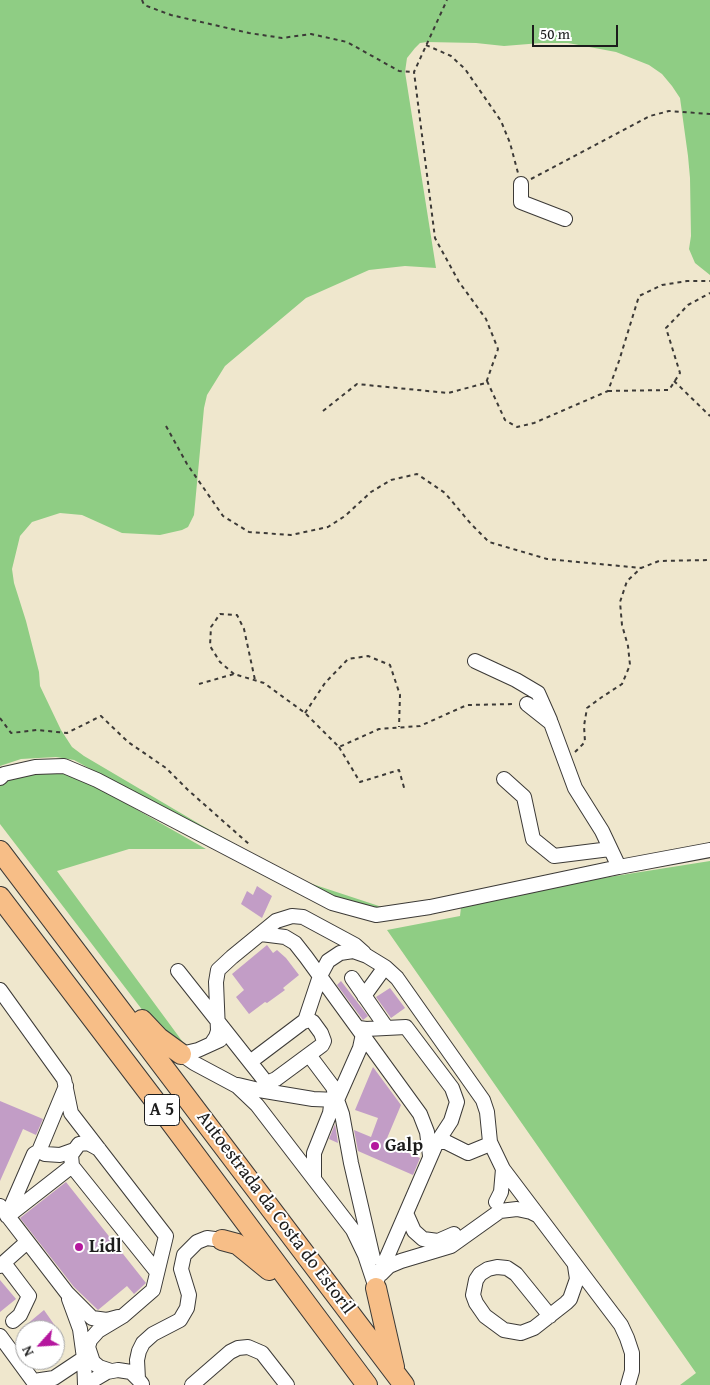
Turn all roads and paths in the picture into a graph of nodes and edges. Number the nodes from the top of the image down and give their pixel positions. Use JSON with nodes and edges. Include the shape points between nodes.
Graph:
{"nodes":[{"id":1,"x":142,"y":0,"type":"edge"},
{"id":2,"x":446,"y":0,"type":"edge"},
{"id":3,"x":426,"y":45,"type":"junction"},
{"id":4,"x":414,"y":72,"type":"junction"},
{"id":5,"x":710,"y":114,"type":"edge"},
{"id":6,"x":521,"y":184,"type":"junction"},
{"id":7,"x":565,"y":218,"type":"dead end"},
{"id":8,"x":710,"y":281,"type":"edge"},
{"id":9,"x":710,"y":293,"type":"edge"},
{"id":10,"x":487,"y":381,"type":"junction"},
{"id":11,"x":674,"y":381,"type":"junction"},
{"id":12,"x":608,"y":391,"type":"junction"},
{"id":13,"x":323,"y":411,"type":"dead end"},
{"id":14,"x":710,"y":416,"type":"edge"},
{"id":15,"x":166,"y":426,"type":"dead end"},
{"id":16,"x":710,"y":560,"type":"edge"},
{"id":17,"x":640,"y":568,"type":"junction"},
{"id":18,"x":475,"y":661,"type":"dead end"},
{"id":19,"x":234,"y":674,"type":"junction"},
{"id":20,"x":255,"y":680,"type":"junction"},
{"id":21,"x":199,"y":684,"type":"dead end"},
{"id":22,"x":527,"y":704,"type":"joint"},
{"id":23,"x":305,"y":713,"type":"junction"},
{"id":24,"x":0,"y":718,"type":"edge"},
{"id":25,"x":552,"y":723,"type":"junction"},
{"id":26,"x":399,"y":728,"type":"junction"},
{"id":27,"x":339,"y":747,"type":"junction"},
{"id":28,"x":564,"y":759,"type":"junction"},
{"id":29,"x":2,"y":776,"type":"edge"},
{"id":30,"x":504,"y":779,"type":"dead end"},
{"id":31,"x":404,"y":791,"type":"dead end"},
{"id":32,"x":250,"y":845,"type":"dead end"},
{"id":33,"x":610,"y":849,"type":"junction"},
{"id":34,"x":710,"y":850,"type":"edge"},
{"id":35,"x":0,"y":851,"type":"edge"},
{"id":36,"x":618,"y":866,"type":"junction"},
{"id":37,"x":0,"y":898,"type":"edge"},
{"id":38,"x":260,"y":934,"type":"junction"},
{"id":39,"x":367,"y":956,"type":"junction"},
{"id":40,"x":385,"y":967,"type":"junction"},
{"id":41,"x":92,"y":971,"type":"junction"},
{"id":42,"x":178,"y":972,"type":"dead end"},
{"id":43,"x":320,"y":976,"type":"junction"},
{"id":44,"x":352,"y":978,"type":"dead end"},
{"id":45,"x":0,"y":990,"type":"edge"},
{"id":46,"x":364,"y":996,"type":"junction"},
{"id":47,"x":218,"y":1021,"type":"junction"},
{"id":48,"x":304,"y":1021,"type":"junction"},
{"id":49,"x":386,"y":1027,"type":"junction"},
{"id":50,"x":361,"y":1031,"type":"junction"},
{"id":51,"x":212,"y":1042,"type":"junction"},
{"id":52,"x":235,"y":1043,"type":"junction"},
{"id":53,"x":182,"y":1054,"type":"junction"},
{"id":54,"x":309,"y":1054,"type":"junction"},
{"id":55,"x":250,"y":1062,"type":"junction"},
{"id":56,"x":233,"y":1083,"type":"junction"},
{"id":57,"x":66,"y":1085,"type":"junction"},
{"id":58,"x":334,"y":1099,"type":"junction"},
{"id":59,"x":437,"y":1142,"type":"junction"},
{"id":60,"x":490,"y":1144,"type":"junction"},
{"id":61,"x":74,"y":1150,"type":"junction"},
{"id":62,"x":101,"y":1150,"type":"junction"},
{"id":63,"x":39,"y":1151,"type":"junction"},
{"id":64,"x":430,"y":1159,"type":"junction"},
{"id":65,"x":72,"y":1166,"type":"junction"},
{"id":66,"x":503,"y":1169,"type":"junction"},
{"id":67,"x":314,"y":1179,"type":"junction"},
{"id":68,"x":526,"y":1200,"type":"junction"},
{"id":69,"x":496,"y":1202,"type":"junction"},
{"id":70,"x":4,"y":1211,"type":"edge"},
{"id":71,"x":406,"y":1213,"type":"junction"},
{"id":72,"x":537,"y":1215,"type":"junction"},
{"id":73,"x":222,"y":1240,"type":"joint"},
{"id":74,"x":27,"y":1242,"type":"junction"},
{"id":75,"x":2,"y":1264,"type":"edge"},
{"id":76,"x":575,"y":1265,"type":"junction"},
{"id":77,"x":157,"y":1272,"type":"junction"},
{"id":78,"x":376,"y":1288,"type":"junction"},
{"id":79,"x":67,"y":1294,"type":"junction"},
{"id":80,"x":599,"y":1297,"type":"junction"},
{"id":81,"x":566,"y":1303,"type":"junction"},
{"id":82,"x":124,"y":1316,"type":"junction"},
{"id":83,"x":550,"y":1316,"type":"junction"},
{"id":84,"x":100,"y":1319,"type":"junction"},
{"id":85,"x":13,"y":1321,"type":"dead end"},
{"id":86,"x":320,"y":1324,"type":"junction"},
{"id":87,"x":80,"y":1332,"type":"junction"},
{"id":88,"x":0,"y":1336,"type":"edge"},
{"id":89,"x":84,"y":1358,"type":"junction"},
{"id":90,"x":111,"y":1371,"type":"junction"},
{"id":91,"x":399,"y":1379,"type":"edge"},
{"id":92,"x":140,"y":1382,"type":"edge"},
{"id":93,"x":35,"y":1383,"type":"edge"},
{"id":94,"x":85,"y":1385,"type":"edge"},
{"id":95,"x":188,"y":1385,"type":"edge"},
{"id":96,"x":192,"y":1385,"type":"edge"},
{"id":97,"x":287,"y":1385,"type":"edge"},
{"id":98,"x":367,"y":1385,"type":"edge"},
{"id":99,"x":628,"y":1385,"type":"edge"}],
"edges":[{"from":1,"to":4,"type":"path","via":[[144,5],[171,15],[249,33],[282,38],[311,34],[347,42],[398,71]]},
{"from":2,"to":3,"type":"path"},
{"from":3,"to":4,"type":"path"},
{"from":3,"to":6,"type":"path","via":[[451,56],[465,69],[501,121]]},
{"from":4,"to":10,"type":"path","via":[[435,238],[459,282],[486,319],[498,349]]},
{"from":5,"to":6,"type":"path","via":[[669,112],[650,116]]},
{"from":6,"to":7,"type":"street","via":[[521,202]]},
{"from":8,"to":12,"type":"path","via":[[662,285],[639,296]]},
{"from":9,"to":11,"type":"path","via":[[688,305],[666,328],[680,373]]},
{"from":10,"to":12,"type":"path","via":[[505,420],[516,427]]},
{"from":10,"to":13,"type":"path","via":[[448,393],[357,384]]},
{"from":11,"to":12,"type":"path","via":[[668,390]]},
{"from":11,"to":14,"type":"path"},
{"from":15,"to":17,"type":"path","via":[[187,464],[223,516],[249,532],[291,535],[328,527],[390,480],[417,474],[445,493],[489,542],[547,559]]},
{"from":16,"to":17,"type":"path","via":[[659,561]]},
{"from":17,"to":28,"type":"path","via":[[627,581],[620,602],[630,665],[622,684],[587,708],[585,742]]},
{"from":18,"to":25,"type":"street","via":[[538,693]]},
{"from":19,"to":20,"type":"path"},
{"from":19,"to":20,"type":"path","via":[[220,662],[210,646],[211,627],[220,614],[237,615],[244,629]]},
{"from":19,"to":21,"type":"path"},
{"from":20,"to":23,"type":"path"},
{"from":22,"to":25,"type":"street"},
{"from":22,"to":26,"type":"path","via":[[467,706],[420,726]]},
{"from":23,"to":26,"type":"path","via":[[325,683],[348,659],[368,656],[390,665],[400,695]]},
{"from":23,"to":27,"type":"path"},
{"from":24,"to":32,"type":"path","via":[[11,733],[37,730],[67,733],[101,716],[128,742],[166,768]]},
{"from":25,"to":28,"type":"street"},
{"from":26,"to":27,"type":"path","via":[[379,729]]},
{"from":27,"to":31,"type":"path","via":[[360,782],[399,770]]},
{"from":28,"to":33,"type":"street","via":[[575,788]]},
{"from":29,"to":36,"type":"street","via":[[35,767],[64,766],[97,780],[332,903],[376,915],[430,907]]},
{"from":30,"to":33,"type":"street","via":[[524,797],[533,839],[554,856]]},
{"from":33,"to":36,"type":"street"},
{"from":34,"to":36,"type":"street"},
{"from":35,"to":41,"type":"highway","name":"Autoestrada da Costa do Estoril","number":"A 5"},
{"from":37,"to":86,"type":"highway","name":"Autoestrada da Costa do Estoril","number":"A 5"},
{"from":38,"to":39,"type":"street","via":[[281,919],[300,916],[356,945]]},
{"from":38,"to":43,"type":"street","via":[[289,939]]},
{"from":38,"to":47,"type":"street","via":[[218,970]]},
{"from":39,"to":40,"type":"street"},
{"from":39,"to":43,"type":"street","via":[[353,951],[340,953],[328,961]]},
{"from":40,"to":46,"type":"street"},
{"from":40,"to":60,"type":"street","via":[[400,982],[480,1095],[487,1112]]},
{"from":41,"to":53,"type":"highway","via":[[159,1038]]},
{"from":41,"to":91,"type":"highway","name":"Autoestrada da Costa do Estoril","number":"A 5"},
{"from":42,"to":47,"type":"street"},
{"from":43,"to":48,"type":"street"},
{"from":43,"to":50,"type":"street"},
{"from":44,"to":46,"type":"street"},
{"from":45,"to":57,"type":"street"},
{"from":46,"to":49,"type":"street"},
{"from":47,"to":51,"type":"street","via":[[217,1034]]},
{"from":47,"to":52,"type":"street"},
{"from":48,"to":54,"type":"street","via":[[313,1022],[323,1038],[322,1045]]},
{"from":48,"to":55,"type":"street"},
{"from":49,"to":50,"type":"street"},
{"from":49,"to":59,"type":"street","via":[[406,1026],[455,1094],[457,1102],[453,1116]]},
{"from":50,"to":58,"type":"street","via":[[360,1048]]},
{"from":50,"to":64,"type":"street","via":[[422,1118],[430,1144]]},
{"from":51,"to":52,"type":"street"},
{"from":51,"to":53,"type":"street"},
{"from":52,"to":55,"type":"street"},
{"from":53,"to":56,"type":"street"},
{"from":54,"to":55,"type":"street","via":[[269,1082]]},
{"from":54,"to":58,"type":"street","via":[[333,1087]]},
{"from":56,"to":58,"type":"street","via":[[313,1099]]},
{"from":56,"to":67,"type":"street","via":[[257,1105]]},
{"from":57,"to":62,"type":"street","via":[[71,1113]]},
{"from":57,"to":63,"type":"street"},
{"from":58,"to":67,"type":"street","via":[[314,1153]]},
{"from":58,"to":78,"type":"street","via":[[342,1114],[371,1246]]},
{"from":59,"to":60,"type":"street","via":[[446,1142],[468,1153]]},
{"from":59,"to":64,"type":"street"},
{"from":60,"to":66,"type":"street"},
{"from":61,"to":62,"type":"street","via":[[79,1144],[88,1142]]},
{"from":61,"to":63,"type":"street","via":[[60,1155]]},
{"from":61,"to":65,"type":"street"},
{"from":62,"to":77,"type":"street","via":[[166,1236]]},
{"from":63,"to":70,"type":"street","via":[[34,1154]]},
{"from":64,"to":71,"type":"street"},
{"from":65,"to":70,"type":"street"},
{"from":65,"to":77,"type":"street"},
{"from":66,"to":68,"type":"street"},
{"from":66,"to":69,"type":"street","via":[[501,1192]]},
{"from":67,"to":78,"type":"street","via":[[356,1236]]},
{"from":68,"to":69,"type":"street"},
{"from":68,"to":72,"type":"street"},
{"from":69,"to":71,"type":"street","via":[[450,1236],[438,1241],[427,1240],[417,1234]]},
{"from":70,"to":74,"type":"street"},
{"from":71,"to":78,"type":"street"},
{"from":72,"to":76,"type":"street"},
{"from":72,"to":78,"type":"street","via":[[517,1209],[500,1211],[448,1248],[389,1266],[380,1275]]},
{"from":73,"to":86,"type":"highway","via":[[237,1244],[256,1258]]},
{"from":73,"to":92,"type":"street","via":[[206,1238],[184,1255],[181,1269],[189,1295],[187,1308],[180,1320],[150,1336],[141,1346],[137,1360]]},
{"from":74,"to":75,"type":"street"},
{"from":74,"to":79,"type":"street"},
{"from":75,"to":85,"type":"street","via":[[29,1296],[20,1315]]},
{"from":76,"to":80,"type":"street"},
{"from":76,"to":81,"type":"street","via":[[576,1284]]},
{"from":77,"to":82,"type":"street","via":[[153,1290]]},
{"from":78,"to":91,"type":"highway"},
{"from":79,"to":84,"type":"street","via":[[92,1318]]},
{"from":79,"to":87,"type":"street"},
{"from":80,"to":81,"type":"street","via":[[583,1297]]},
{"from":80,"to":99,"type":"street","via":[[621,1325],[630,1345],[633,1363]]},
{"from":81,"to":83,"type":"street"},
{"from":82,"to":84,"type":"street"},
{"from":82,"to":90,"type":"street","via":[[98,1331],[88,1347],[93,1362]]},
{"from":83,"to":83,"type":"street","via":[[526,1332],[504,1330],[485,1316],[476,1303],[473,1290],[476,1280],[493,1267],[512,1270]]},
{"from":84,"to":87,"type":"street","via":[[88,1322]]},
{"from":86,"to":98,"type":"highway","name":"Autoestrada da Costa do Estoril","number":"A 5"},
{"from":87,"to":89,"type":"street"},
{"from":88,"to":93,"type":"street"},
{"from":89,"to":93,"type":"street","via":[[54,1378]]},
{"from":89,"to":94,"type":"street"},
{"from":90,"to":92,"type":"street","via":[[130,1372]]},
{"from":90,"to":94,"type":"street"},
{"from":95,"to":96,"type":"street"},
{"from":96,"to":97,"type":"street","via":[[230,1352],[248,1347],[262,1352]]}]}
